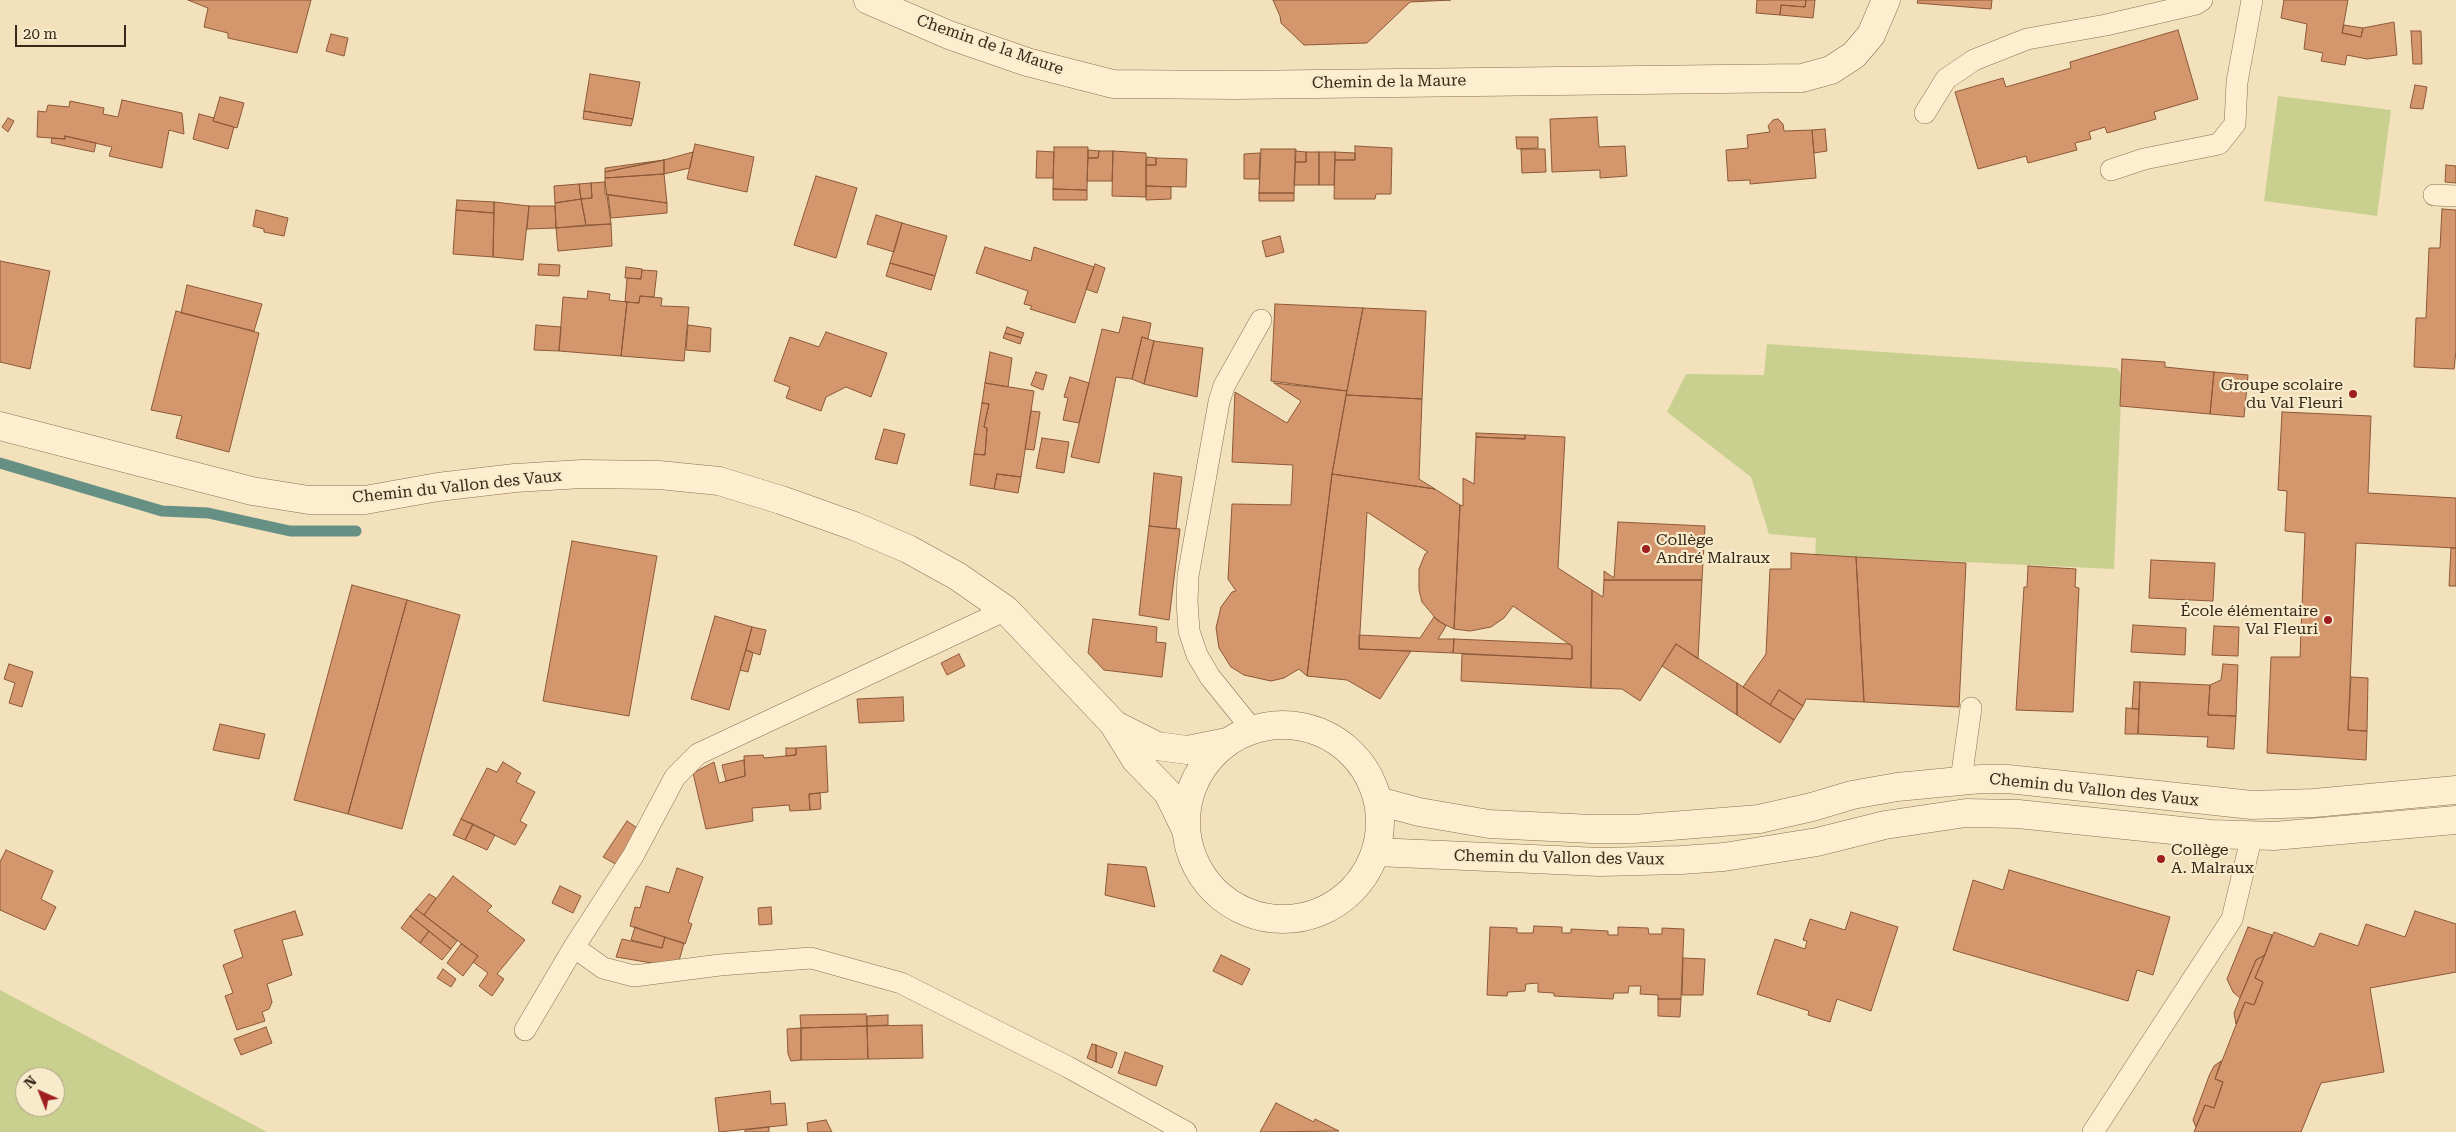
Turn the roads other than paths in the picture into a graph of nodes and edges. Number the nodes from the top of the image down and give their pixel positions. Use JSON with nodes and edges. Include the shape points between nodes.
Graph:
{"nodes":[{"id":1,"x":868,"y":0,"type":"edge"},
{"id":2,"x":1886,"y":0,"type":"edge"},
{"id":3,"x":2202,"y":0,"type":"edge"},
{"id":4,"x":2252,"y":0,"type":"edge"},
{"id":5,"x":1925,"y":113,"type":"dead end"},
{"id":6,"x":2111,"y":170,"type":"dead end"},
{"id":7,"x":2434,"y":195,"type":"dead end"},
{"id":8,"x":2456,"y":196,"type":"edge"},
{"id":9,"x":1261,"y":320,"type":"dead end"},
{"id":10,"x":0,"y":426,"type":"edge"},
{"id":11,"x":1006,"y":610,"type":"junction"},
{"id":12,"x":1971,"y":708,"type":"dead end"},
{"id":13,"x":1113,"y":724,"type":"junction"},
{"id":14,"x":1252,"y":729,"type":"junction"},
{"id":15,"x":1227,"y":742,"type":"junction"},
{"id":16,"x":1961,"y":780,"type":"junction"},
{"id":17,"x":2456,"y":790,"type":"edge"},
{"id":18,"x":1378,"y":800,"type":"junction"},
{"id":19,"x":2456,"y":820,"type":"edge"},
{"id":20,"x":1185,"y":828,"type":"junction"},
{"id":21,"x":2252,"y":835,"type":"junction"},
{"id":22,"x":1376,"y":852,"type":"junction"},
{"id":23,"x":574,"y":947,"type":"junction"},
{"id":24,"x":525,"y":1030,"type":"dead end"},
{"id":25,"x":1186,"y":1132,"type":"edge"},
{"id":26,"x":2094,"y":1132,"type":"edge"}],
"edges":[{"from":1,"to":2,"type":"street","name":"Chemin de la Maure","via":[[949,35],[1019,59],[1113,84],[1236,85],[1802,78],[1831,70],[1854,55],[1871,35]]},
{"from":3,"to":5,"type":"lane","via":[[2106,25],[2027,39],[1974,60],[1946,79]]},
{"from":4,"to":6,"type":"lane","via":[[2237,82],[2235,124],[2220,144],[2144,159]]},
{"from":7,"to":8,"type":"lane"},
{"from":9,"to":14,"type":"lane","via":[[1224,386],[1219,402],[1188,576],[1187,602],[1189,630],[1197,655],[1210,677]]},
{"from":10,"to":11,"type":"street","name":"Chemin du Vallon des Vaux","via":[[252,492],[309,500],[365,500],[515,478],[582,474],[659,475],[720,481],[854,526],[908,548],[957,576]]},
{"from":11,"to":13,"type":"street","name":"Chemin du Vallon des Vaux"},
{"from":11,"to":23,"type":"lane","via":[[698,754],[674,777],[633,856]]},
{"from":12,"to":16,"type":"lane"},
{"from":13,"to":15,"type":"street","name":"Chemin du Vallon des Vaux","via":[[1158,746],[1187,750]]},
{"from":13,"to":20,"type":"street","name":"Chemin du Vallon des Vaux","via":[[1136,760],[1168,793]]},
{"from":14,"to":15,"type":"street"},
{"from":14,"to":18,"type":"street","via":[[1279,724],[1306,727],[1331,737],[1358,760]]},
{"from":15,"to":20,"type":"street","via":[[1207,760],[1193,783]]},
{"from":16,"to":17,"type":"street","name":"Chemin du Vallon des Vaux","via":[[2008,779],[2252,805],[2314,803]]},
{"from":16,"to":18,"type":"street","name":"Chemin du Vallon des Vaux","via":[[1852,795],[1759,819],[1633,829],[1489,824],[1419,812]]},
{"from":18,"to":22,"type":"street","via":[[1380,826]]},
{"from":19,"to":21,"type":"street","name":"Chemin du Vallon des Vaux","via":[[2274,836]]},
{"from":20,"to":22,"type":"street","via":[[1189,850],[1211,889],[1228,904],[1270,919],[1293,919],[1315,914],[1335,904],[1353,890]]},
{"from":21,"to":22,"type":"street","name":"Chemin du Vallon des Vaux","via":[[2172,831],[2018,814],[1966,813],[1884,825],[1817,842],[1724,857],[1681,860],[1609,862]]},
{"from":21,"to":26,"type":"lane","via":[[2232,919]]},
{"from":23,"to":24,"type":"lane"},
{"from":23,"to":25,"type":"lane","via":[[604,968],[634,976],[811,958],[901,983],[1068,1067]]}]}
